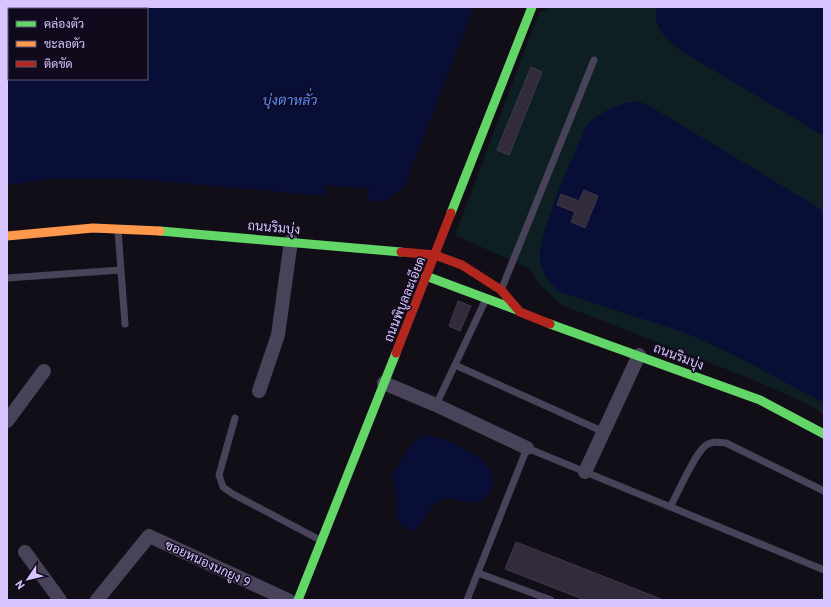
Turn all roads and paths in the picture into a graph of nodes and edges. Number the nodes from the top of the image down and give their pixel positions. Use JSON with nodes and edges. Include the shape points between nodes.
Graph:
{"nodes":[{"id":1,"x":532,"y":7,"type":"edge"},
{"id":2,"x":594,"y":60,"type":"dead end"},
{"id":3,"x":118,"y":229,"type":"junction"},
{"id":4,"x":7,"y":236,"type":"edge"},
{"id":5,"x":291,"y":241,"type":"junction"},
{"id":6,"x":435,"y":255,"type":"junction"},
{"id":7,"x":121,"y":270,"type":"junction"},
{"id":8,"x":426,"y":276,"type":"junction"},
{"id":9,"x":7,"y":278,"type":"edge"},
{"id":10,"x":501,"y":290,"type":"junction"},
{"id":11,"x":486,"y":299,"type":"junction"},
{"id":12,"x":520,"y":312,"type":"junction"},
{"id":13,"x":125,"y":324,"type":"dead end"},
{"id":14,"x":639,"y":355,"type":"junction"},
{"id":15,"x":455,"y":365,"type":"junction"},
{"id":16,"x":44,"y":371,"type":"dead end"},
{"id":17,"x":384,"y":383,"type":"junction"},
{"id":18,"x":259,"y":391,"type":"dead end"},
{"id":19,"x":436,"y":405,"type":"junction"},
{"id":20,"x":235,"y":418,"type":"dead end"},
{"id":21,"x":7,"y":421,"type":"edge"},
{"id":22,"x":604,"y":432,"type":"junction"},
{"id":23,"x":824,"y":434,"type":"edge"},
{"id":24,"x":527,"y":448,"type":"junction"},
{"id":25,"x":585,"y":472,"type":"junction"},
{"id":26,"x":824,"y":491,"type":"edge"},
{"id":27,"x":670,"y":507,"type":"junction"},
{"id":28,"x":322,"y":541,"type":"junction"},
{"id":29,"x":25,"y":552,"type":"dead end"},
{"id":30,"x":824,"y":570,"type":"edge"},
{"id":31,"x":478,"y":573,"type":"junction"},
{"id":32,"x":60,"y":600,"type":"edge"},
{"id":33,"x":97,"y":600,"type":"edge"},
{"id":34,"x":288,"y":600,"type":"edge"},
{"id":35,"x":298,"y":600,"type":"edge"},
{"id":36,"x":467,"y":600,"type":"edge"},
{"id":37,"x":551,"y":600,"type":"edge"}],
"edges":[{"from":1,"to":6,"type":"main road","name":"ถนนพิบูลละเอียด"},
{"from":2,"to":10,"type":"lane"},
{"from":3,"to":4,"type":"main road","name":"ถนนริมบุ่ง","via":[[93,228]]},
{"from":3,"to":5,"type":"main road","name":"ถนนริมบุ่ง"},
{"from":3,"to":7,"type":"lane"},
{"from":5,"to":6,"type":"main road","name":"ถนนริมบุ่ง"},
{"from":5,"to":18,"type":"street","via":[[278,335]]},
{"from":6,"to":8,"type":"main road","name":"ถนนพิบูลละเอียด"},
{"from":6,"to":10,"type":"main road","name":"ถนนริมบุ่ง","via":[[462,264]]},
{"from":7,"to":9,"type":"lane"},
{"from":7,"to":13,"type":"lane"},
{"from":8,"to":11,"type":"main road","name":"ถนนริมบุ่ง"},
{"from":8,"to":17,"type":"main road","name":"ถนนพิบูลละเอียด"},
{"from":10,"to":12,"type":"main road","name":"ถนนริมบุ่ง"},
{"from":11,"to":12,"type":"main road","name":"ถนนริมบุ่ง"},
{"from":11,"to":15,"type":"lane"},
{"from":12,"to":14,"type":"main road","name":"ถนนริมบุ่ง"},
{"from":14,"to":22,"type":"street"},
{"from":14,"to":23,"type":"main road","name":"ถนนริมบุ่ง","via":[[760,400]]},
{"from":15,"to":19,"type":"lane"},
{"from":15,"to":22,"type":"lane"},
{"from":16,"to":21,"type":"street"},
{"from":17,"to":19,"type":"street"},
{"from":17,"to":28,"type":"main road","name":"ถนนพิบูลละเอียด"},
{"from":19,"to":24,"type":"street"},
{"from":20,"to":28,"type":"lane","via":[[219,475],[223,487]]},
{"from":22,"to":25,"type":"street"},
{"from":24,"to":25,"type":"lane"},
{"from":24,"to":31,"type":"lane"},
{"from":25,"to":27,"type":"lane"},
{"from":26,"to":27,"type":"lane","via":[[726,443],[713,442],[704,446],[696,458]]},
{"from":27,"to":30,"type":"lane"},
{"from":28,"to":35,"type":"main road","name":"ถนนพิบูลละเอียด"},
{"from":29,"to":32,"type":"street"},
{"from":31,"to":36,"type":"lane"},
{"from":31,"to":37,"type":"lane"},
{"from":33,"to":34,"type":"street","name":"ซอยหนองนกยูง 9","via":[[149,536]]}]}
